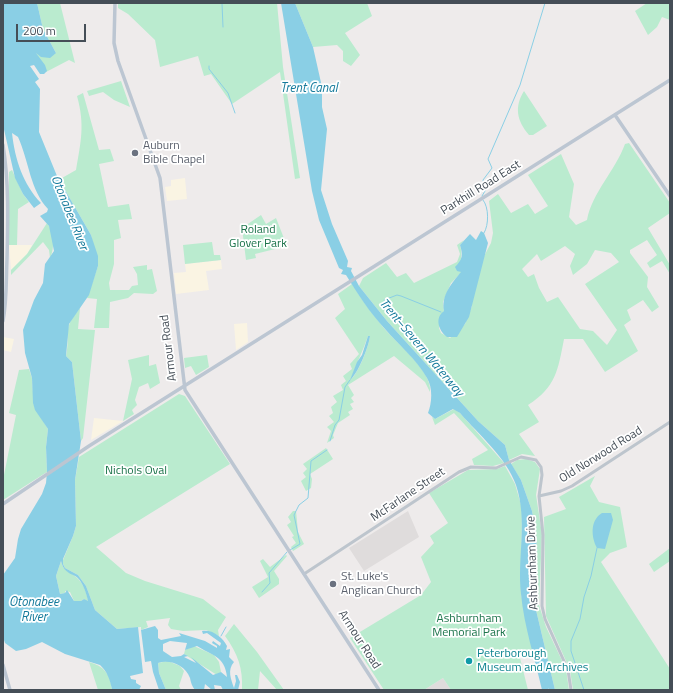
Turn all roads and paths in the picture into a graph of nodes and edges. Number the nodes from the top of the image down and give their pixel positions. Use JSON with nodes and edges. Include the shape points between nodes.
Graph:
{"nodes":[{"id":1,"x":115,"y":3,"type":"edge"},
{"id":2,"x":670,"y":80,"type":"edge"},
{"id":3,"x":615,"y":115,"type":"junction"},
{"id":4,"x":3,"y":145,"type":"edge"},
{"id":5,"x":670,"y":196,"type":"edge"},
{"id":6,"x":7,"y":264,"type":"junction"},
{"id":7,"x":3,"y":269,"type":"edge"},
{"id":8,"x":5,"y":274,"type":"edge"},
{"id":9,"x":4,"y":307,"type":"edge"},
{"id":10,"x":3,"y":320,"type":"edge"},
{"id":11,"x":184,"y":387,"type":"junction"},
{"id":12,"x":670,"y":422,"type":"edge"},
{"id":13,"x":531,"y":458,"type":"joint"},
{"id":14,"x":539,"y":496,"type":"junction"},
{"id":15,"x":3,"y":504,"type":"edge"},
{"id":16,"x":304,"y":574,"type":"junction"},
{"id":17,"x":3,"y":665,"type":"edge"},
{"id":18,"x":10,"y":690,"type":"edge"},
{"id":19,"x":379,"y":690,"type":"edge"},
{"id":20,"x":571,"y":690,"type":"edge"}],
"edges":[{"from":1,"to":11,"type":"main road","name":"Armour Road","via":[[114,43],[118,61],[160,178]]},
{"from":2,"to":3,"type":"main road","name":"Parkhill Road East"},
{"from":3,"to":5,"type":"main road"},
{"from":3,"to":11,"type":"main road","name":"Parkhill Road East"},
{"from":4,"to":6,"type":"main road","via":[[7,168]]},
{"from":6,"to":7,"type":"main road"},
{"from":6,"to":8,"type":"main road"},
{"from":8,"to":9,"type":"main road"},
{"from":9,"to":10,"type":"main road"},
{"from":11,"to":15,"type":"main road","via":[[89,446]]},
{"from":11,"to":16,"type":"main road","name":"Armour Road"},
{"from":12,"to":14,"type":"street","name":"Old Norwood Road","via":[[572,486]]},
{"from":13,"to":14,"type":"street","name":"Ashburnham Drive","via":[[541,467]]},
{"from":13,"to":16,"type":"street","name":"McFarlane Street","via":[[521,457],[496,468],[471,467],[459,472]]},
{"from":14,"to":20,"type":"street","name":"Ashburnham Drive","via":[[543,535],[542,606],[545,619],[568,670]]},
{"from":16,"to":19,"type":"main road","name":"Armour Road"},
{"from":17,"to":18,"type":"main road"}]}
